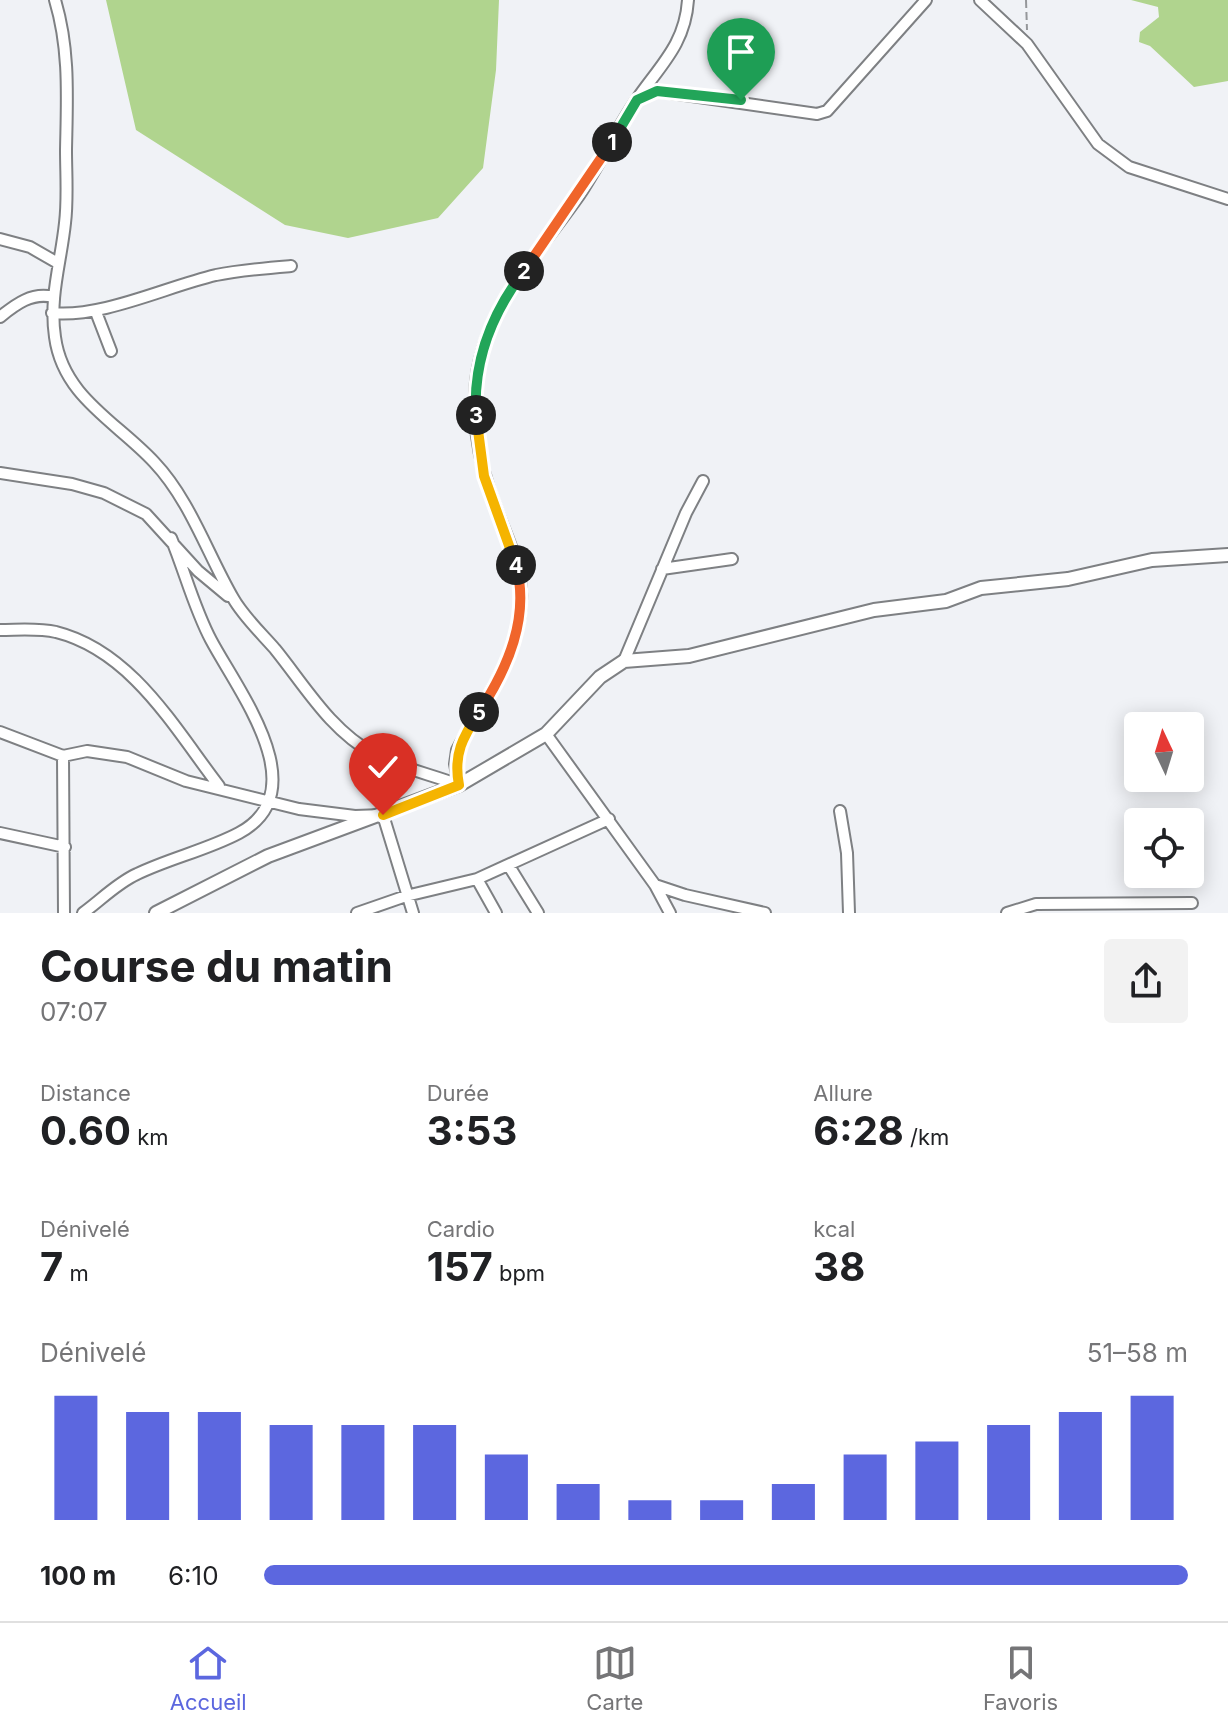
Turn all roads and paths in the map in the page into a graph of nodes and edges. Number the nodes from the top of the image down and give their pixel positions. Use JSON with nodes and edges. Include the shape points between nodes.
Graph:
{"nodes":[{"id":1,"x":55,"y":0,"type":"edge"},
{"id":2,"x":688,"y":0,"type":"edge"},
{"id":3,"x":926,"y":0,"type":"edge"},
{"id":4,"x":980,"y":0,"type":"edge"},
{"id":5,"x":1026,"y":0,"type":"edge"},
{"id":6,"x":1027,"y":30,"type":"joint"},
{"id":7,"x":1027,"y":44,"type":"junction"},
{"id":8,"x":637,"y":100,"type":"junction"},
{"id":9,"x":1228,"y":199,"type":"edge"},
{"id":10,"x":0,"y":239,"type":"edge"},
{"id":11,"x":56,"y":262,"type":"junction"},
{"id":12,"x":291,"y":266,"type":"dead end"},
{"id":13,"x":53,"y":297,"type":"junction"},
{"id":14,"x":96,"y":312,"type":"junction"},
{"id":15,"x":52,"y":313,"type":"junction"},
{"id":16,"x":0,"y":317,"type":"edge"},
{"id":17,"x":111,"y":351,"type":"dead end"},
{"id":18,"x":0,"y":473,"type":"edge"},
{"id":19,"x":703,"y":481,"type":"dead end"},
{"id":20,"x":171,"y":538,"type":"junction"},
{"id":21,"x":1228,"y":555,"type":"edge"},
{"id":22,"x":732,"y":559,"type":"dead end"},
{"id":23,"x":662,"y":569,"type":"junction"},
{"id":24,"x":235,"y":602,"type":"junction"},
{"id":25,"x":0,"y":630,"type":"edge"},
{"id":26,"x":624,"y":661,"type":"junction"},
{"id":27,"x":0,"y":732,"type":"edge"},
{"id":28,"x":546,"y":734,"type":"junction"},
{"id":29,"x":63,"y":756,"type":"junction"},
{"id":30,"x":459,"y":785,"type":"junction"},
{"id":31,"x":219,"y":786,"type":"junction"},
{"id":32,"x":270,"y":800,"type":"junction"},
{"id":33,"x":840,"y":811,"type":"dead end"},
{"id":34,"x":383,"y":815,"type":"junction"},
{"id":35,"x":609,"y":819,"type":"junction"},
{"id":36,"x":0,"y":833,"type":"edge"},
{"id":37,"x":65,"y":847,"type":"junction"},
{"id":38,"x":509,"y":866,"type":"junction"},
{"id":39,"x":477,"y":879,"type":"junction"},
{"id":40,"x":655,"y":885,"type":"junction"},
{"id":41,"x":406,"y":896,"type":"junction"},
{"id":42,"x":1192,"y":903,"type":"dead end"},
{"id":43,"x":1116,"y":907,"type":"edge"},
{"id":44,"x":175,"y":908,"type":"edge"},
{"id":45,"x":64,"y":913,"type":"edge"},
{"id":46,"x":83,"y":913,"type":"edge"},
{"id":47,"x":156,"y":913,"type":"edge"},
{"id":48,"x":357,"y":913,"type":"edge"},
{"id":49,"x":413,"y":913,"type":"edge"},
{"id":50,"x":496,"y":913,"type":"edge"},
{"id":51,"x":538,"y":913,"type":"edge"},
{"id":52,"x":670,"y":913,"type":"edge"},
{"id":53,"x":765,"y":913,"type":"edge"},
{"id":54,"x":849,"y":913,"type":"edge"},
{"id":55,"x":1007,"y":913,"type":"edge"}],
"edges":[{"from":1,"to":11,"type":"street","via":[[68,61],[65,223]]},
{"from":2,"to":8,"type":"street","via":[[685,30]]},
{"from":3,"to":8,"type":"street","via":[[827,111],[817,114],[657,91]]},
{"from":4,"to":7,"type":"street"},
{"from":5,"to":6,"type":"path"},
{"from":6,"to":7,"type":"street"},
{"from":7,"to":9,"type":"street","via":[[1098,144],[1129,167]]},
{"from":8,"to":30,"type":"street","via":[[580,193],[504,297],[480,360],[475,396],[478,447],[510,541],[522,599],[517,635],[505,665],[457,750]]},
{"from":10,"to":11,"type":"street"},
{"from":11,"to":13,"type":"street"},
{"from":12,"to":14,"type":"street","via":[[218,275]]},
{"from":13,"to":15,"type":"street"},
{"from":13,"to":16,"type":"street","via":[[28,298]]},
{"from":14,"to":15,"type":"street"},
{"from":14,"to":17,"type":"street"},
{"from":15,"to":24,"type":"street","via":[[55,340],[82,397],[154,462],[182,500]]},
{"from":18,"to":20,"type":"street","via":[[104,493],[146,514]]},
{"from":19,"to":23,"type":"street"},
{"from":20,"to":24,"type":"street","via":[[198,571]]},
{"from":20,"to":32,"type":"street","via":[[194,606],[245,695],[270,754]]},
{"from":21,"to":26,"type":"street","via":[[1152,560],[1068,579],[981,588],[946,601],[860,613],[689,656]]},
{"from":22,"to":23,"type":"street"},
{"from":23,"to":26,"type":"street"},
{"from":24,"to":30,"type":"street","via":[[307,696],[361,746]]},
{"from":25,"to":31,"type":"street","via":[[53,631],[105,656],[144,686]]},
{"from":26,"to":28,"type":"street","via":[[600,677]]},
{"from":27,"to":29,"type":"street"},
{"from":28,"to":30,"type":"street"},
{"from":28,"to":35,"type":"street"},
{"from":29,"to":31,"type":"street","via":[[107,752],[186,781]]},
{"from":29,"to":37,"type":"street"},
{"from":30,"to":34,"type":"street"},
{"from":31,"to":32,"type":"street"},
{"from":32,"to":34,"type":"street","via":[[327,814]]},
{"from":32,"to":46,"type":"street","via":[[240,832],[133,875]]},
{"from":33,"to":54,"type":"street"},
{"from":34,"to":41,"type":"street"},
{"from":34,"to":44,"type":"street","via":[[268,856]]},
{"from":35,"to":38,"type":"street"},
{"from":35,"to":40,"type":"street"},
{"from":36,"to":37,"type":"street"},
{"from":37,"to":45,"type":"street"},
{"from":38,"to":39,"type":"street"},
{"from":38,"to":51,"type":"street"},
{"from":39,"to":41,"type":"street"},
{"from":39,"to":50,"type":"street"},
{"from":40,"to":52,"type":"street"},
{"from":40,"to":53,"type":"street"},
{"from":41,"to":48,"type":"street"},
{"from":41,"to":49,"type":"street"},
{"from":42,"to":43,"type":"street"},
{"from":43,"to":55,"type":"street","via":[[1036,904]]},
{"from":44,"to":47,"type":"street"}]}
